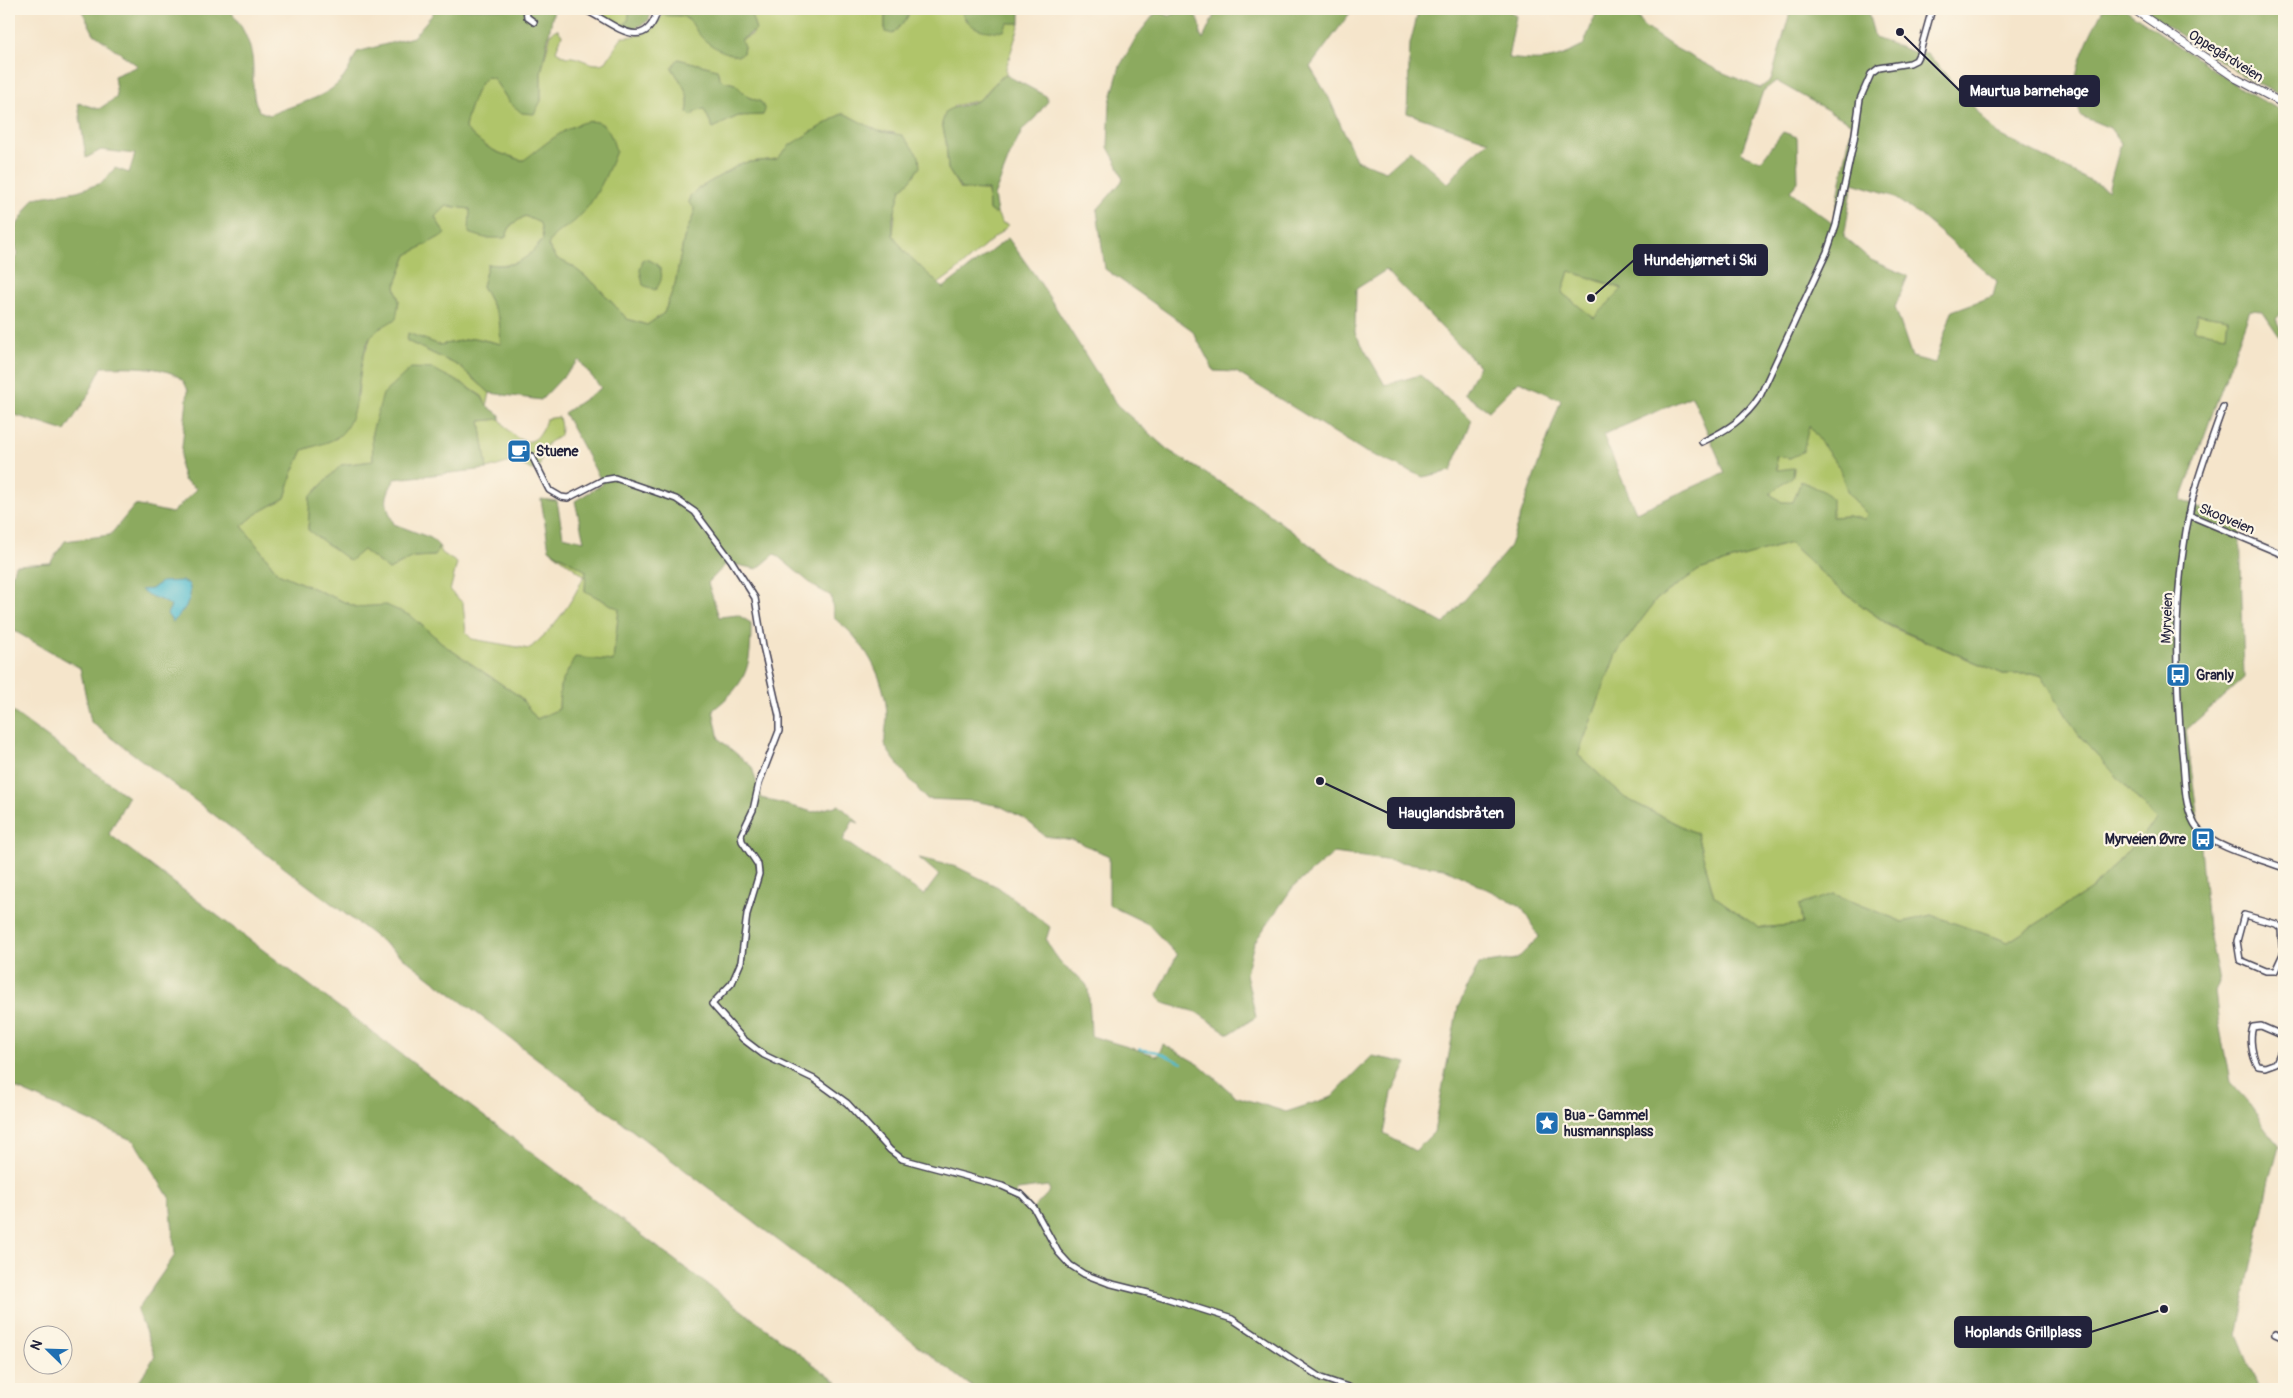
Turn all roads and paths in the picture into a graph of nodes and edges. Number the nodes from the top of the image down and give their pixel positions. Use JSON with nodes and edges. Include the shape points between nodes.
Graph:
{"nodes":[{"id":1,"x":526,"y":9,"type":"edge"},
{"id":2,"x":583,"y":9,"type":"edge"},
{"id":3,"x":658,"y":9,"type":"edge"},
{"id":4,"x":1932,"y":9,"type":"edge"},
{"id":5,"x":2133,"y":9,"type":"edge"},
{"id":6,"x":534,"y":22,"type":"dead end"},
{"id":7,"x":2284,"y":104,"type":"edge"},
{"id":8,"x":2223,"y":407,"type":"dead end"},
{"id":9,"x":1702,"y":442,"type":"dead end"},
{"id":10,"x":532,"y":456,"type":"dead end"},
{"id":11,"x":2189,"y":515,"type":"junction"},
{"id":12,"x":2284,"y":555,"type":"edge"},
{"id":13,"x":2284,"y":868,"type":"edge"},
{"id":14,"x":2284,"y":950,"type":"edge"},
{"id":15,"x":2284,"y":1036,"type":"edge"},
{"id":16,"x":2284,"y":1044,"type":"edge"},
{"id":17,"x":2274,"y":1334,"type":"dead end"},
{"id":18,"x":2284,"y":1338,"type":"edge"},
{"id":19,"x":1354,"y":1389,"type":"edge"}],
"edges":[{"from":1,"to":6,"type":"street","via":[[526,15]]},
{"from":2,"to":3,"type":"street","via":[[619,30],[634,34],[649,27]]},
{"from":4,"to":9,"type":"street","via":[[1916,60],[1879,68],[1871,74],[1860,99],[1836,225],[1827,252],[1760,396],[1737,424]]},
{"from":5,"to":7,"type":"main road","name":"Oppegårdveien","via":[[2237,79]]},
{"from":8,"to":11,"type":"street","name":"Myrveien"},
{"from":10,"to":19,"type":"street","via":[[549,490],[561,497],[568,498],[603,480],[615,478],[676,499],[695,512],[755,598],[779,716],[779,731],[753,810],[741,835],[758,864],[758,874],[747,914],[741,962],[736,976],[712,1004],[723,1019],[764,1055],[814,1079],[847,1103],[902,1159],[1002,1186],[1022,1195],[1034,1208],[1058,1252],[1084,1274],[1108,1284],[1232,1319],[1321,1378]]},
{"from":11,"to":12,"type":"street","name":"Skogveien"},
{"from":11,"to":13,"type":"street","name":"Myrveien","via":[[2178,592],[2176,646],[2181,742],[2190,813],[2197,828],[2209,838]]},
{"from":14,"to":14,"type":"street","via":[[2281,928],[2244,915],[2237,941],[2240,960],[2266,972],[2275,971]]},
{"from":15,"to":16,"type":"street","via":[[2261,1026],[2253,1027],[2254,1060],[2258,1066],[2276,1064]]},
{"from":17,"to":18,"type":"street"}]}
